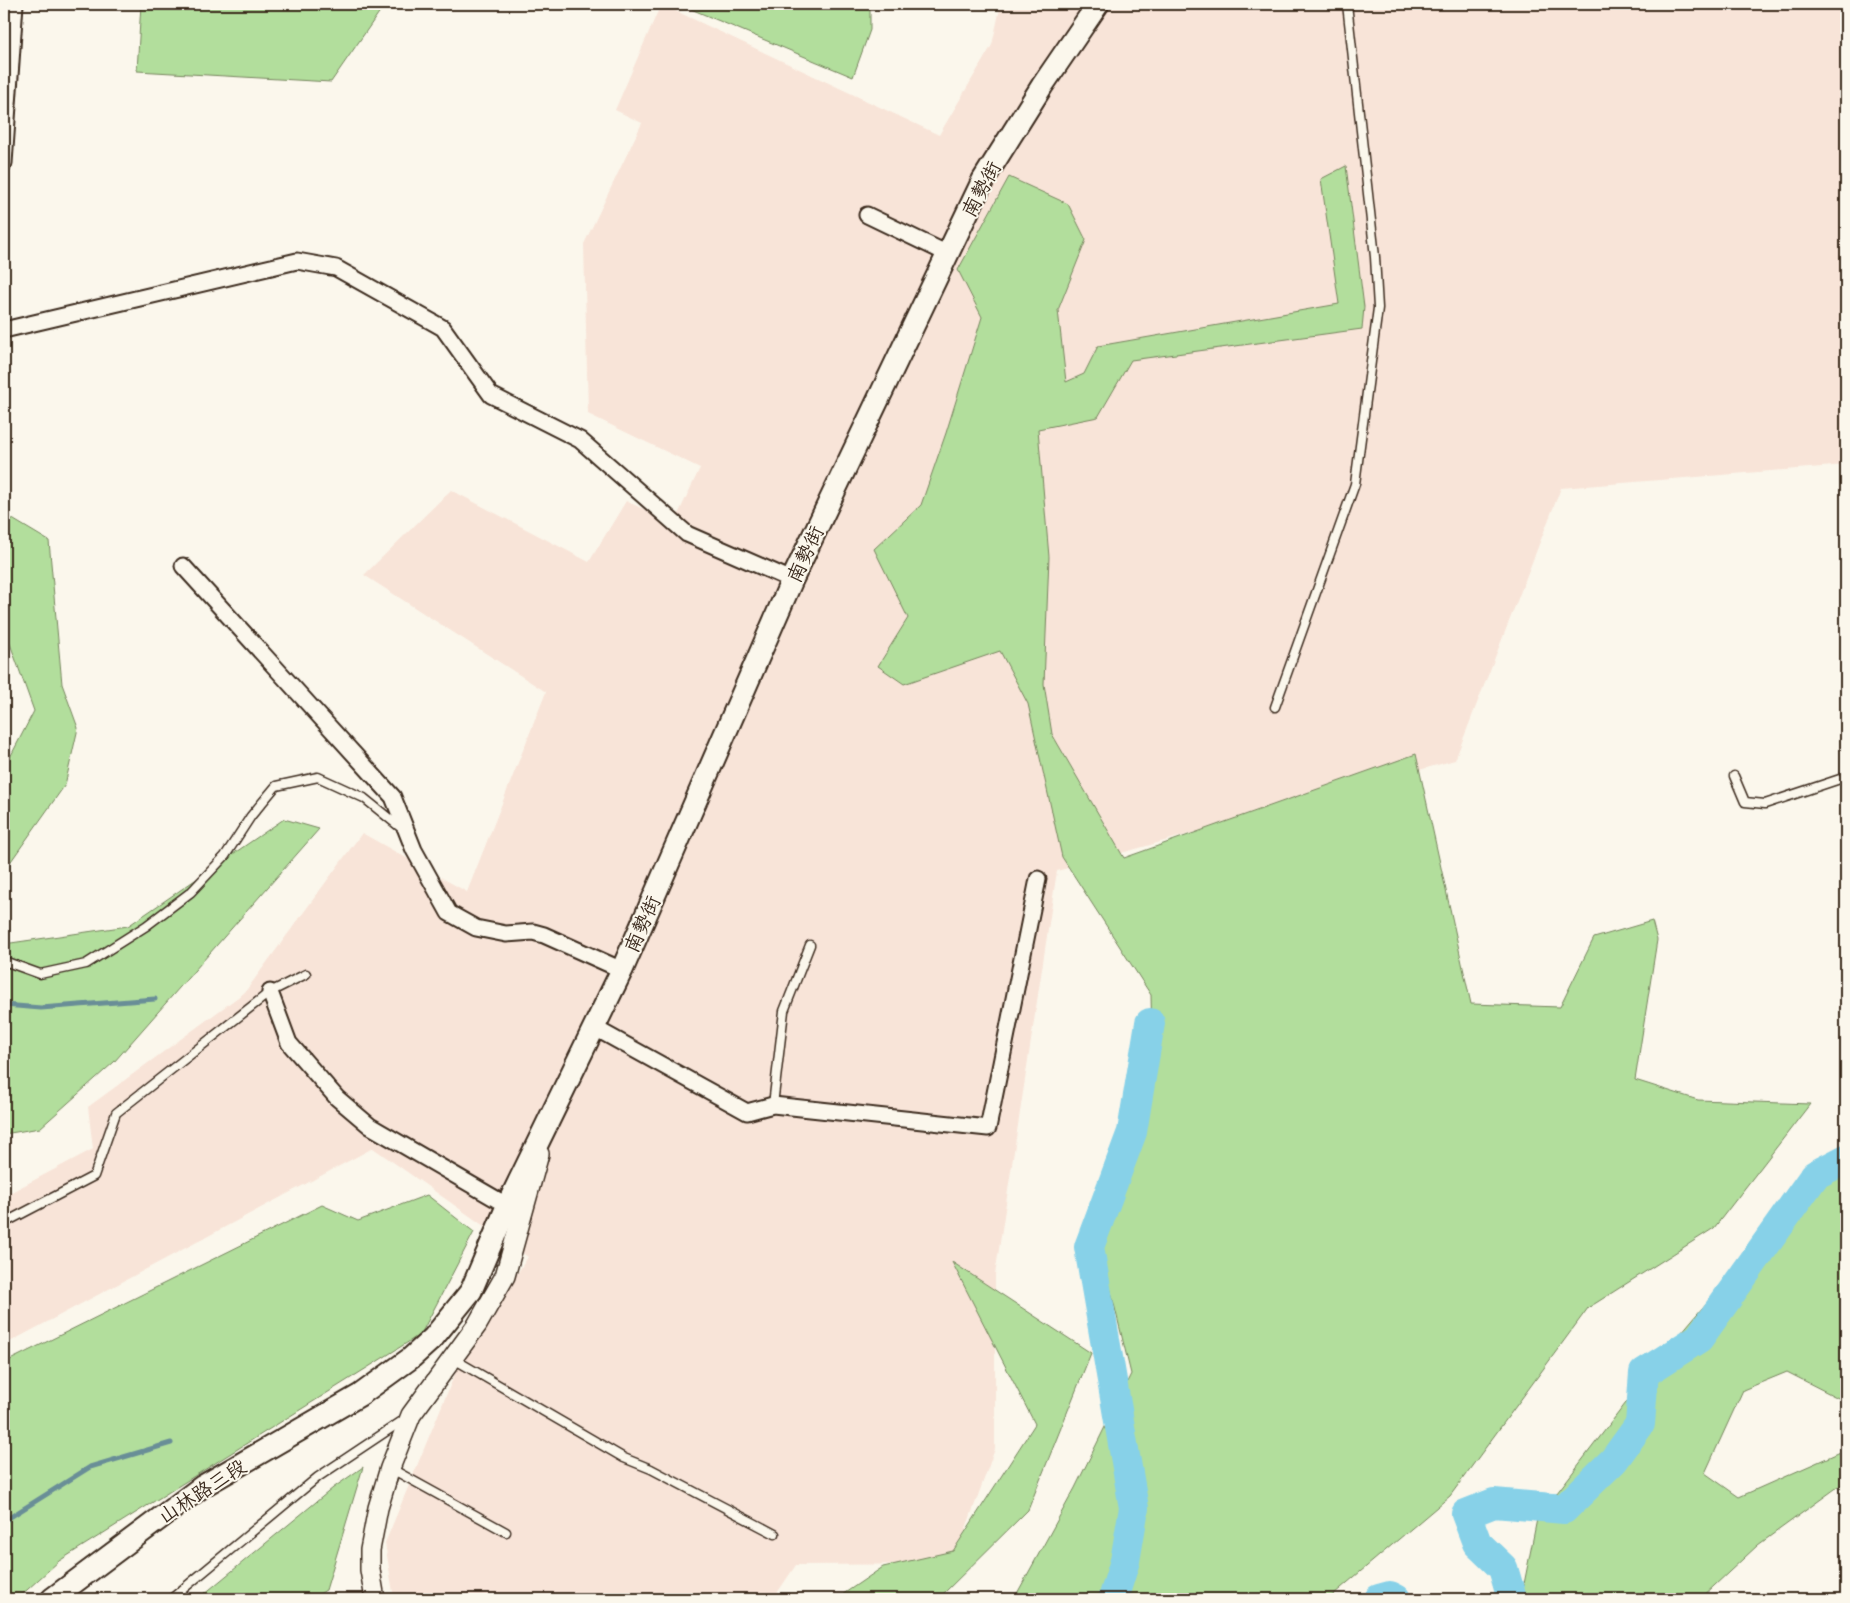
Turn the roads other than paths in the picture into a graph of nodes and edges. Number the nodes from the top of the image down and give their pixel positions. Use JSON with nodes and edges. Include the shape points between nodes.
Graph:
{"nodes":[{"id":1,"x":15,"y":4,"type":"edge"},
{"id":2,"x":1098,"y":4,"type":"edge"},
{"id":3,"x":1348,"y":4,"type":"edge"},
{"id":4,"x":4,"y":163,"type":"edge"},
{"id":5,"x":867,"y":215,"type":"dead end"},
{"id":6,"x":948,"y":255,"type":"junction"},
{"id":7,"x":4,"y":330,"type":"edge"},
{"id":8,"x":183,"y":566,"type":"dead end"},
{"id":9,"x":792,"y":580,"type":"junction"},
{"id":10,"x":1275,"y":707,"type":"dead end"},
{"id":11,"x":1734,"y":776,"type":"dead end"},
{"id":12,"x":1846,"y":777,"type":"edge"},
{"id":13,"x":407,"y":832,"type":"junction"},
{"id":14,"x":1038,"y":879,"type":"dead end"},
{"id":15,"x":810,"y":945,"type":"dead end"},
{"id":16,"x":4,"y":961,"type":"edge"},
{"id":17,"x":622,"y":970,"type":"junction"},
{"id":18,"x":306,"y":974,"type":"dead end"},
{"id":19,"x":270,"y":992,"type":"junction"},
{"id":20,"x":595,"y":1028,"type":"junction"},
{"id":21,"x":773,"y":1105,"type":"junction"},
{"id":22,"x":516,"y":1210,"type":"junction"},
{"id":23,"x":4,"y":1223,"type":"edge"},
{"id":24,"x":452,"y":1358,"type":"junction"},
{"id":25,"x":411,"y":1415,"type":"junction"},
{"id":26,"x":390,"y":1468,"type":"junction"},
{"id":27,"x":506,"y":1532,"type":"dead end"},
{"id":28,"x":775,"y":1534,"type":"dead end"},
{"id":29,"x":52,"y":1599,"type":"edge"},
{"id":30,"x":171,"y":1599,"type":"edge"},
{"id":31,"x":375,"y":1599,"type":"edge"}],
"edges":[{"from":1,"to":4,"type":"street"},
{"from":2,"to":6,"type":"main road","name":"南勢街","via":[[983,180]]},
{"from":3,"to":10,"type":"lane","via":[[1378,308],[1355,484]]},
{"from":5,"to":6,"type":"street"},
{"from":6,"to":9,"type":"main road","name":"南勢街"},
{"from":7,"to":9,"type":"street","via":[[296,261],[336,268],[444,328],[491,395],[580,440],[687,534]]},
{"from":8,"to":13,"type":"street","via":[[393,797]]},
{"from":9,"to":17,"type":"main road","name":"南勢街"},
{"from":11,"to":12,"type":"lane","via":[[1745,802],[1765,804]]},
{"from":13,"to":16,"type":"lane","via":[[364,798],[318,777],[276,786],[251,816],[225,856],[191,892],[146,926],[86,964],[40,974]]},
{"from":13,"to":17,"type":"street","via":[[449,913],[476,928],[506,934],[532,932],[544,935]]},
{"from":14,"to":21,"type":"street","via":[[988,1128]]},
{"from":15,"to":21,"type":"lane","via":[[784,1011]]},
{"from":17,"to":20,"type":"main road","name":"南勢街"},
{"from":18,"to":19,"type":"lane"},
{"from":19,"to":22,"type":"street","via":[[289,1044],[337,1098],[370,1126]]},
{"from":19,"to":23,"type":"lane","via":[[116,1113],[94,1176]]},
{"from":20,"to":21,"type":"street","via":[[747,1112]]},
{"from":20,"to":22,"type":"main road","name":"南勢街","via":[[547,1121]]},
{"from":22,"to":24,"type":"street","via":[[505,1276]]},
{"from":22,"to":29,"type":"main road","name":"山林路三段","via":[[471,1291],[433,1338],[410,1358],[360,1395],[203,1486]]},
{"from":24,"to":25,"type":"street"},
{"from":24,"to":28,"type":"lane","via":[[624,1458]]},
{"from":25,"to":26,"type":"street"},
{"from":25,"to":30,"type":"lane","via":[[318,1477]]},
{"from":26,"to":27,"type":"lane"},
{"from":26,"to":31,"type":"street","via":[[370,1550]]}]}
